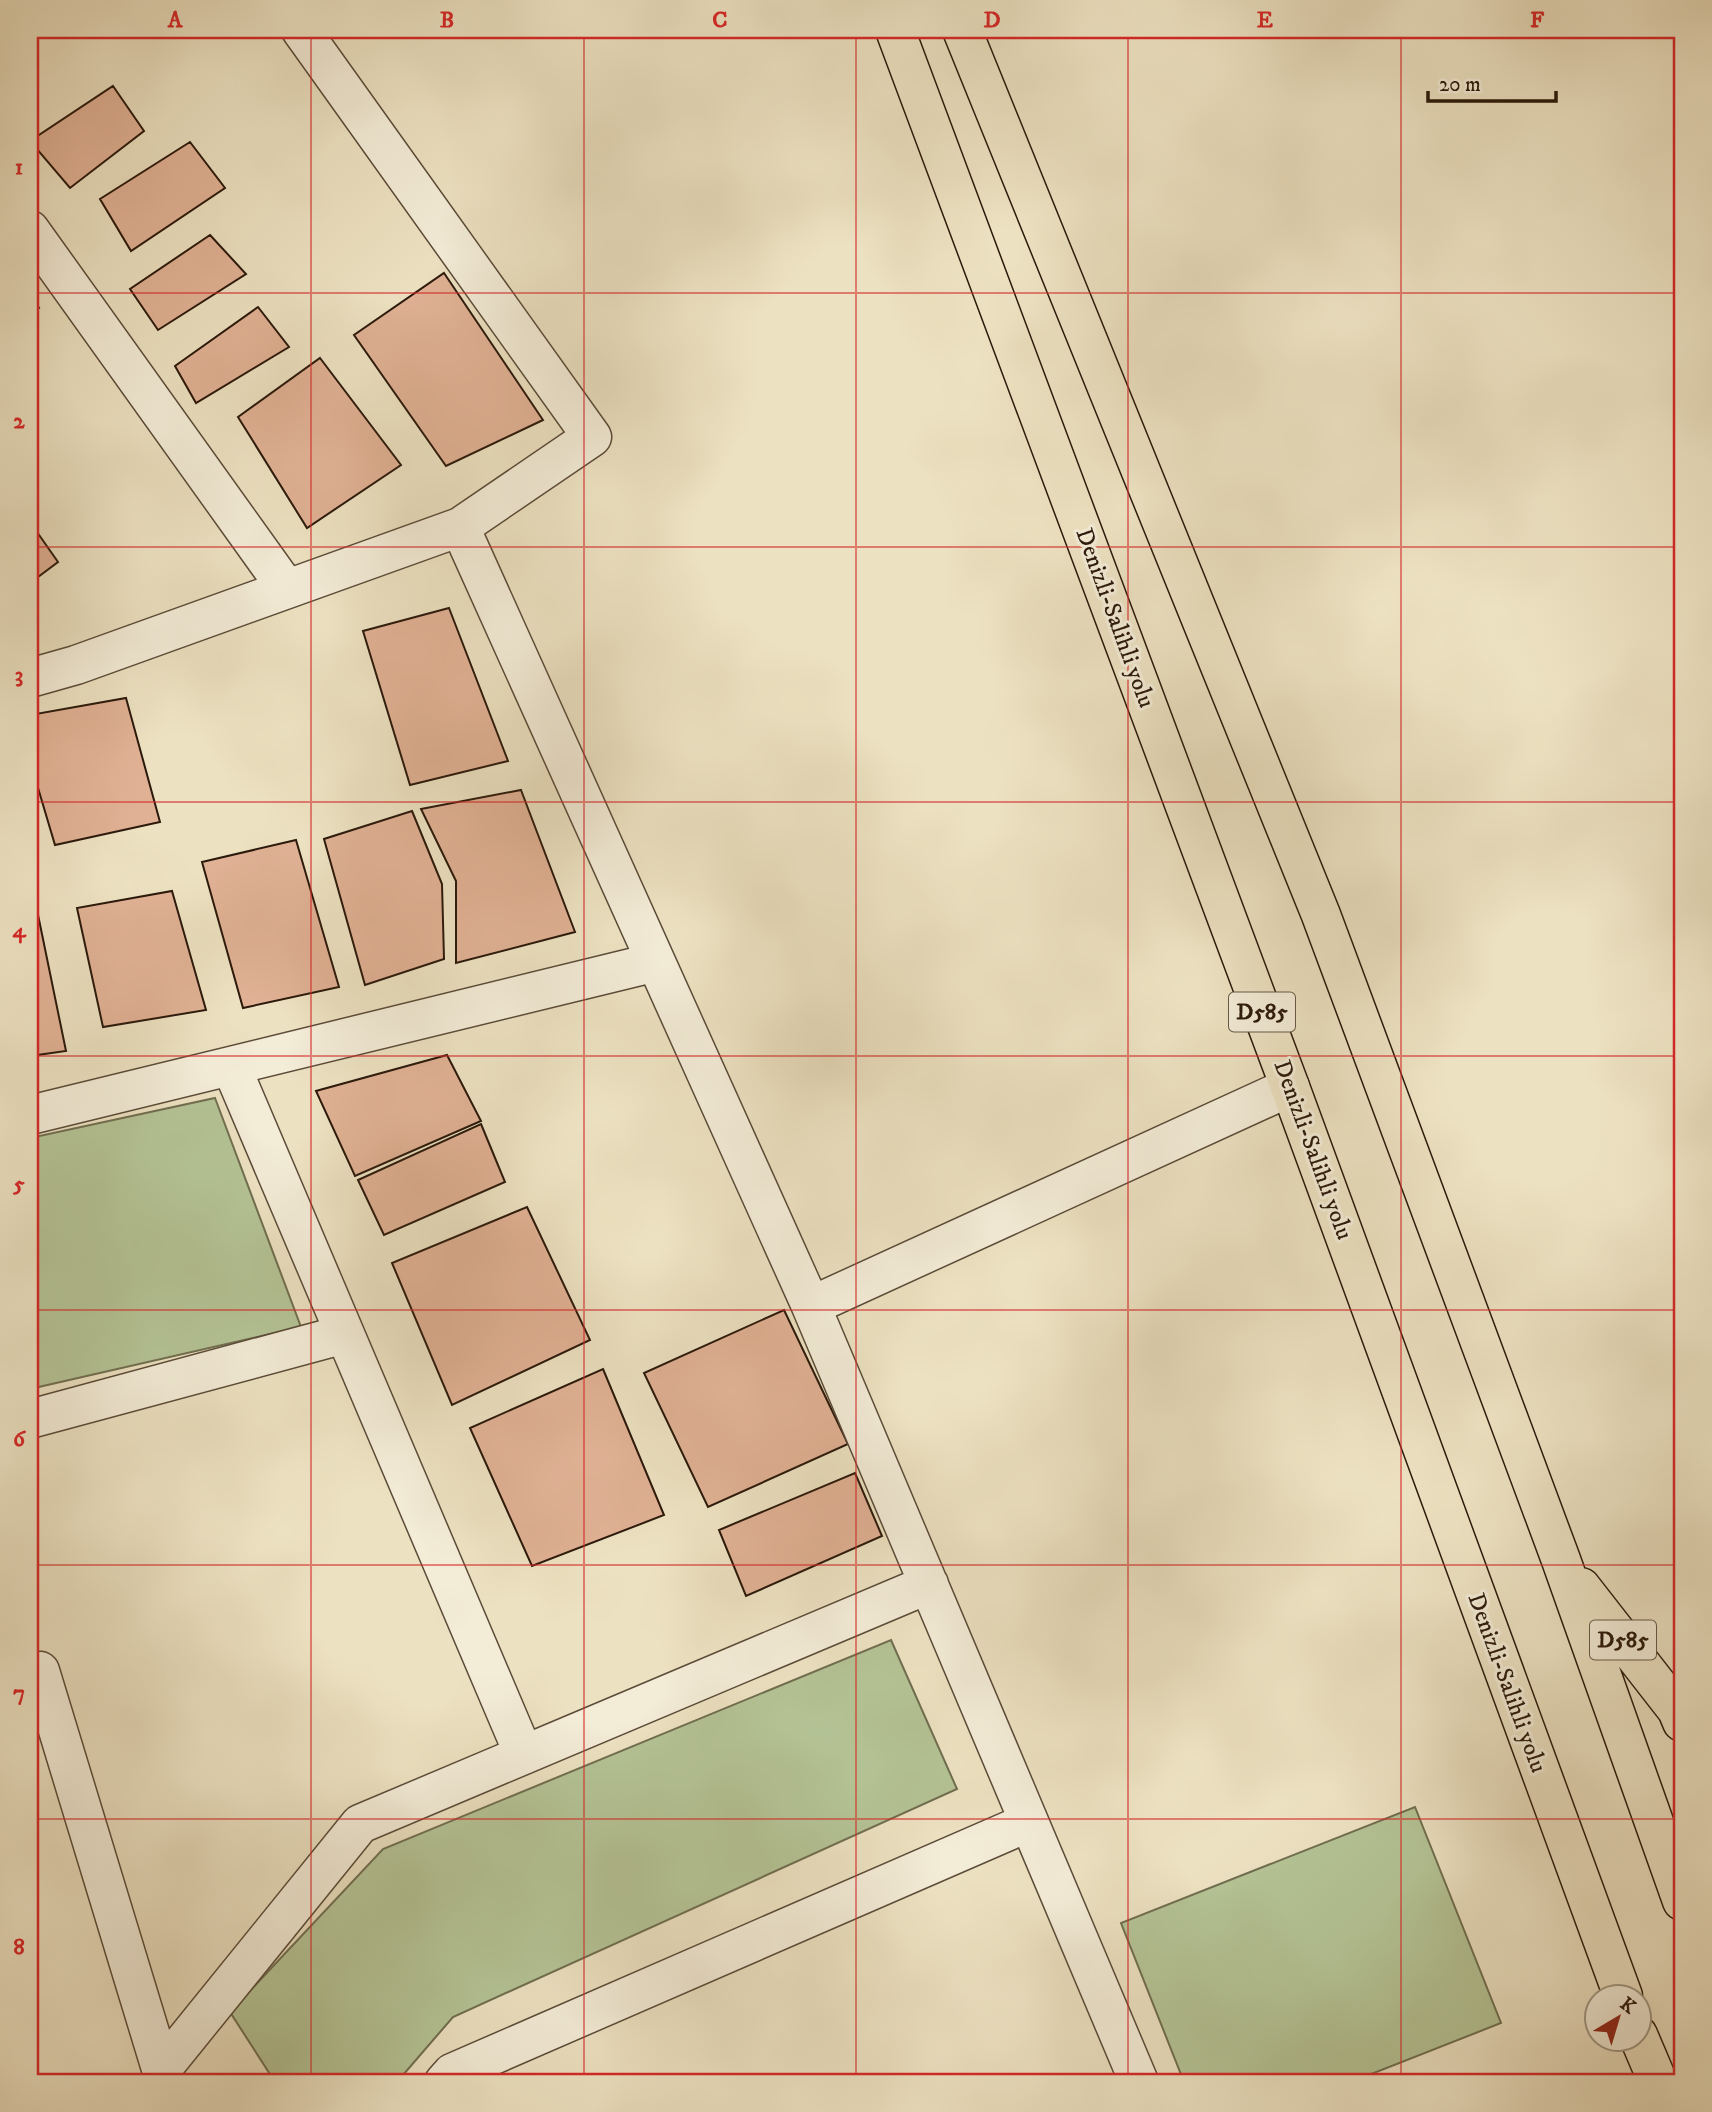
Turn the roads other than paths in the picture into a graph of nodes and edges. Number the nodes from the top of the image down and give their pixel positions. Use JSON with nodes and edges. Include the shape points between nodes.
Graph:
{"nodes":[{"id":1,"x":301,"y":30,"type":"edge"},
{"id":2,"x":895,"y":30,"type":"edge"},
{"id":3,"x":962,"y":30,"type":"edge"},
{"id":4,"x":30,"y":230,"type":"edge"},
{"id":5,"x":460,"y":527,"type":"junction"},
{"id":6,"x":287,"y":589,"type":"junction"},
{"id":7,"x":30,"y":678,"type":"edge"},
{"id":8,"x":656,"y":962,"type":"junction"},
{"id":9,"x":231,"y":1066,"type":"junction"},
{"id":10,"x":1290,"y":1087,"type":"junction"},
{"id":11,"x":30,"y":1115,"type":"edge"},
{"id":12,"x":811,"y":1306,"type":"junction"},
{"id":13,"x":345,"y":1334,"type":"junction"},
{"id":14,"x":30,"y":1419,"type":"edge"},
{"id":15,"x":1561,"y":1560,"type":"junction"},
{"id":16,"x":929,"y":1584,"type":"junction"},
{"id":17,"x":33,"y":1663,"type":"edge"},
{"id":18,"x":1682,"y":1722,"type":"edge"},
{"id":19,"x":524,"y":1755,"type":"junction"},
{"id":20,"x":1029,"y":1822,"type":"junction"},
{"id":21,"x":1682,"y":1901,"type":"edge"},
{"id":22,"x":1616,"y":1982,"type":"edge"},
{"id":23,"x":1636,"y":2052,"type":"edge"},
{"id":24,"x":1646,"y":2052,"type":"edge"},
{"id":25,"x":163,"y":2076,"type":"edge"},
{"id":26,"x":444,"y":2082,"type":"edge"},
{"id":27,"x":1139,"y":2082,"type":"edge"},
{"id":28,"x":1644,"y":2082,"type":"edge"},
{"id":29,"x":1658,"y":2082,"type":"edge"}],
"edges":[{"from":1,"to":5,"type":"street","via":[[592,437]]},
{"from":2,"to":10,"type":"highway","name":"Denizli-Salihli yolu","number":"D585"},
{"from":3,"to":15,"type":"highway","number":"D585","via":[[1321,915]]},
{"from":4,"to":6,"type":"street"},
{"from":5,"to":6,"type":"street"},
{"from":5,"to":8,"type":"street"},
{"from":6,"to":7,"type":"street"},
{"from":8,"to":9,"type":"street"},
{"from":8,"to":12,"type":"street"},
{"from":9,"to":11,"type":"street"},
{"from":9,"to":13,"type":"street"},
{"from":10,"to":12,"type":"street"},
{"from":10,"to":22,"type":"highway","name":"Denizli-Salihli yolu","number":"D585"},
{"from":12,"to":16,"type":"street"},
{"from":13,"to":14,"type":"street"},
{"from":13,"to":19,"type":"street"},
{"from":15,"to":18,"type":"highway","number":"D585"},
{"from":15,"to":21,"type":"highway","number":"D585"},
{"from":16,"to":19,"type":"street"},
{"from":16,"to":20,"type":"street"},
{"from":17,"to":25,"type":"street"},
{"from":19,"to":25,"type":"street","via":[[360,1824]]},
{"from":20,"to":26,"type":"street","via":[[452,2073]]},
{"from":20,"to":27,"type":"street"},
{"from":23,"to":28,"type":"highway"},
{"from":24,"to":29,"type":"highway"}]}
